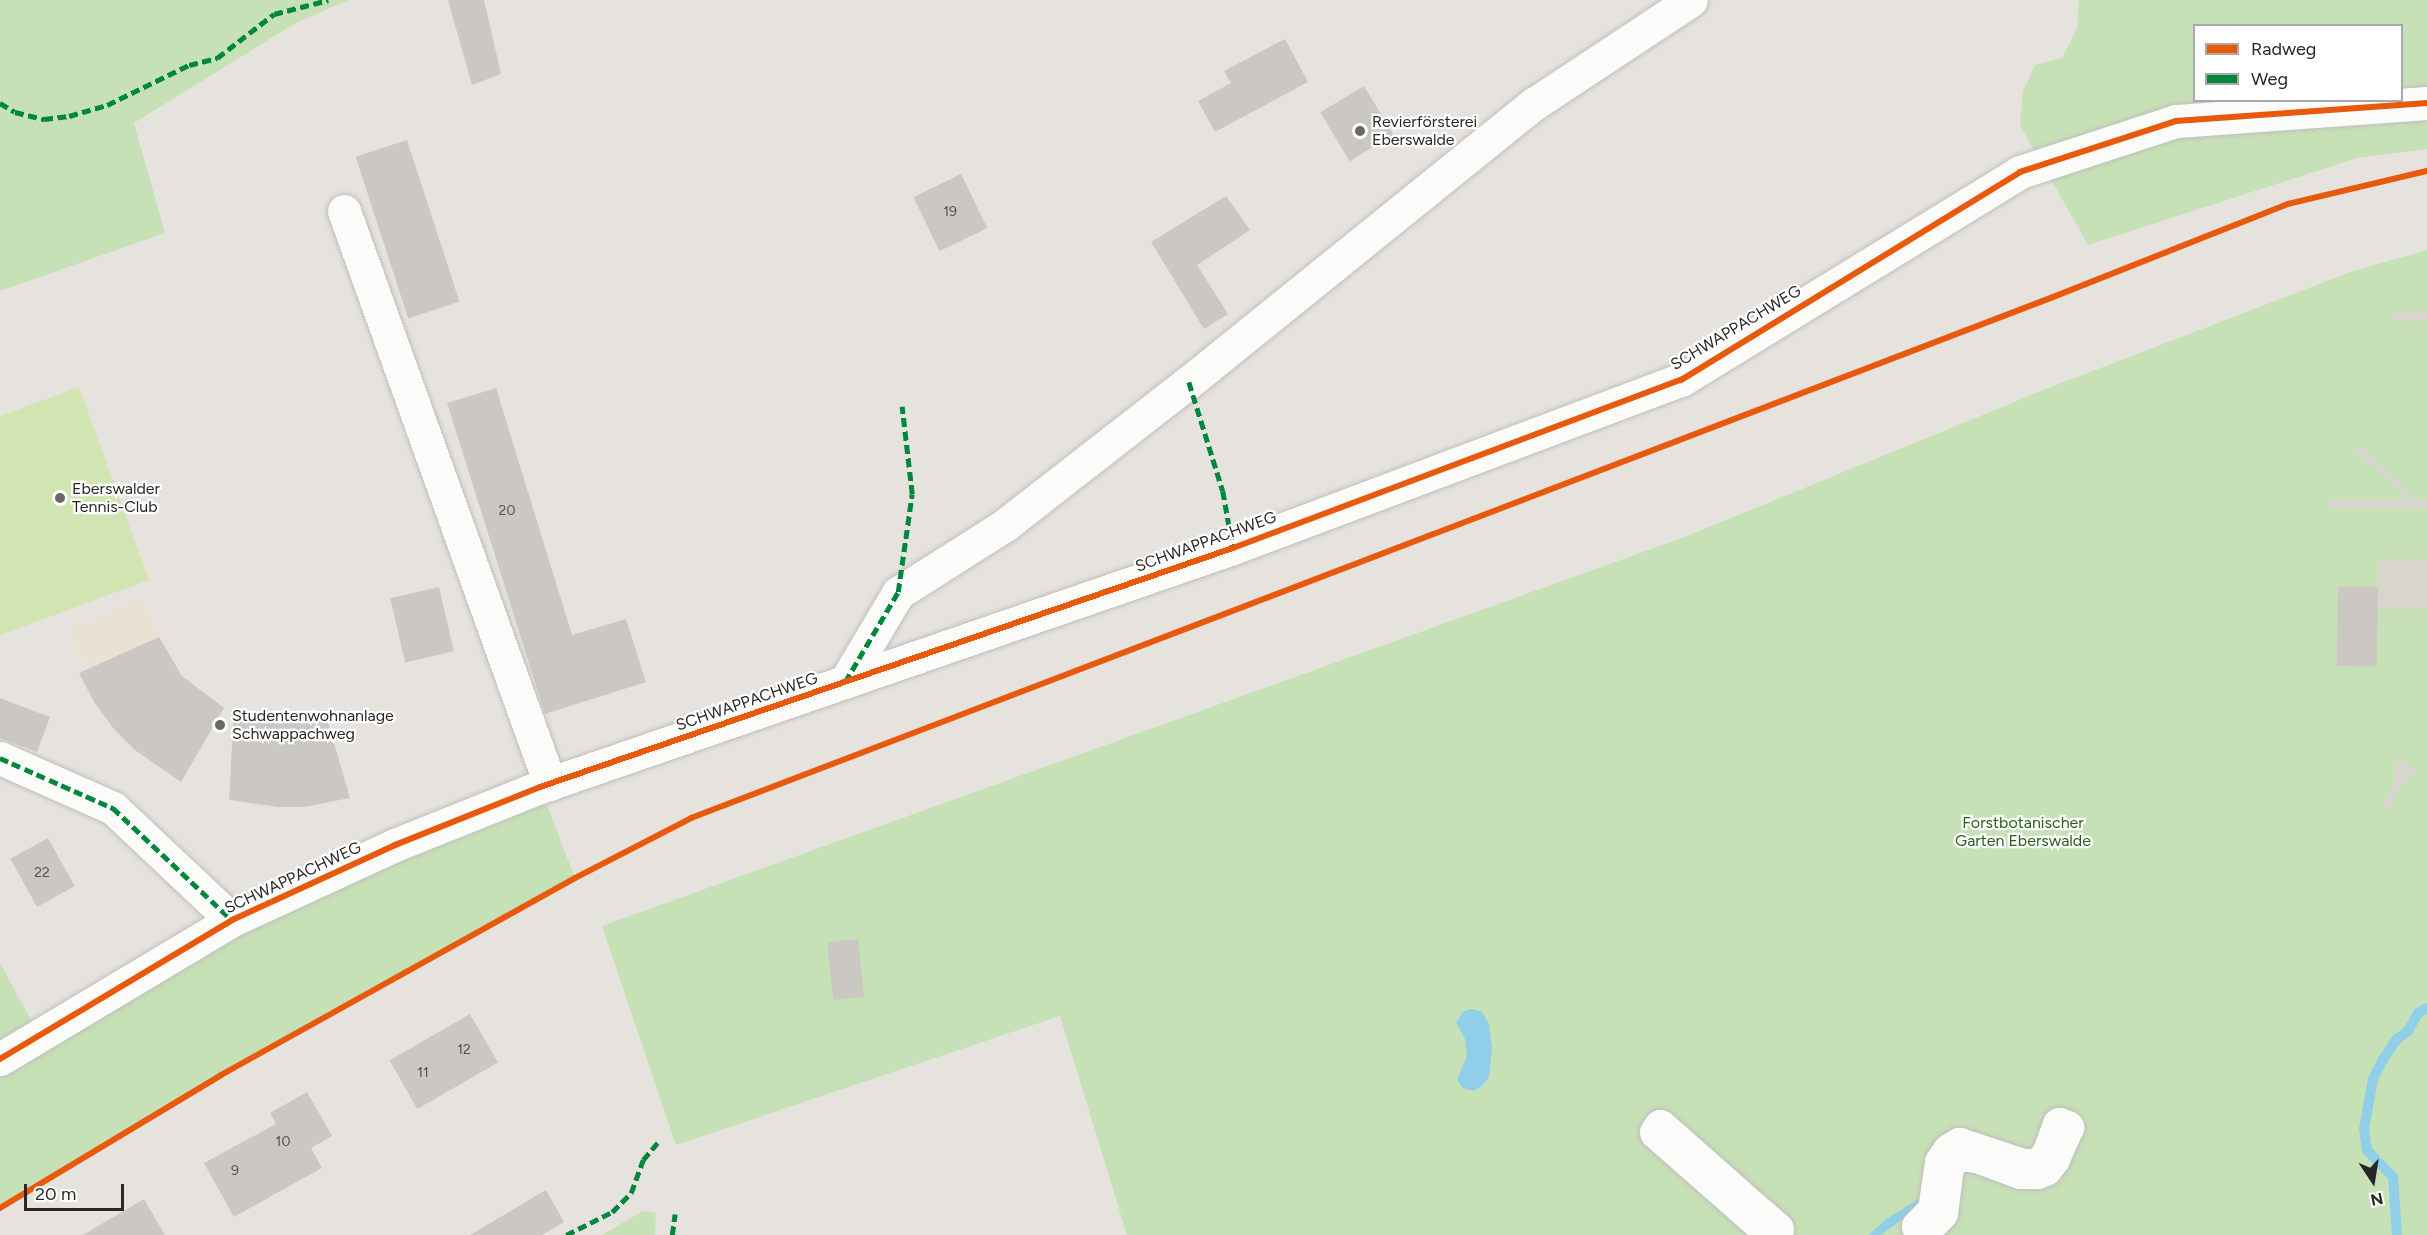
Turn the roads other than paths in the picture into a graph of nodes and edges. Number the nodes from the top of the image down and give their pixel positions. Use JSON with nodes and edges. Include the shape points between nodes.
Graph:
{"nodes":[{"id":1,"x":1691,"y":0,"type":"edge"},
{"id":2,"x":2427,"y":103,"type":"edge"},
{"id":3,"x":344,"y":211,"type":"dead end"},
{"id":4,"x":845,"y":682,"type":"junction"},
{"id":5,"x":0,"y":758,"type":"edge"},
{"id":6,"x":550,"y":784,"type":"junction"},
{"id":7,"x":232,"y":920,"type":"junction"},
{"id":8,"x":0,"y":1059,"type":"edge"},
{"id":9,"x":2067,"y":1127,"type":"joint"}],
"edges":[{"from":1,"to":4,"type":"street","name":"SCHWAPPACHWEG","via":[[1534,104],[1005,525],[898,593]]},
{"from":2,"to":4,"type":"street","name":"SCHWAPPACHWEG","via":[[2176,121],[2020,172],[1681,380],[1233,548]]},
{"from":3,"to":6,"type":"street"},
{"from":4,"to":6,"type":"street","name":"SCHWAPPACHWEG"},
{"from":5,"to":7,"type":"street","name":"SCHWAPPACHWEG","via":[[113,808]]},
{"from":6,"to":7,"type":"street","name":"SCHWAPPACHWEG","via":[[396,845]]},
{"from":7,"to":8,"type":"street","name":"SCHWAPPACHWEG"},
{"from":9,"to":9,"type":"street","via":[[2052,1161],[2037,1172],[2020,1173],[1977,1156],[1957,1154],[1947,1167],[1941,1213],[1923,1232],[1918,1226],[1934,1210],[1942,1158],[1949,1150],[1959,1144],[2023,1165],[2035,1165],[2048,1154],[2060,1124]]}]}
